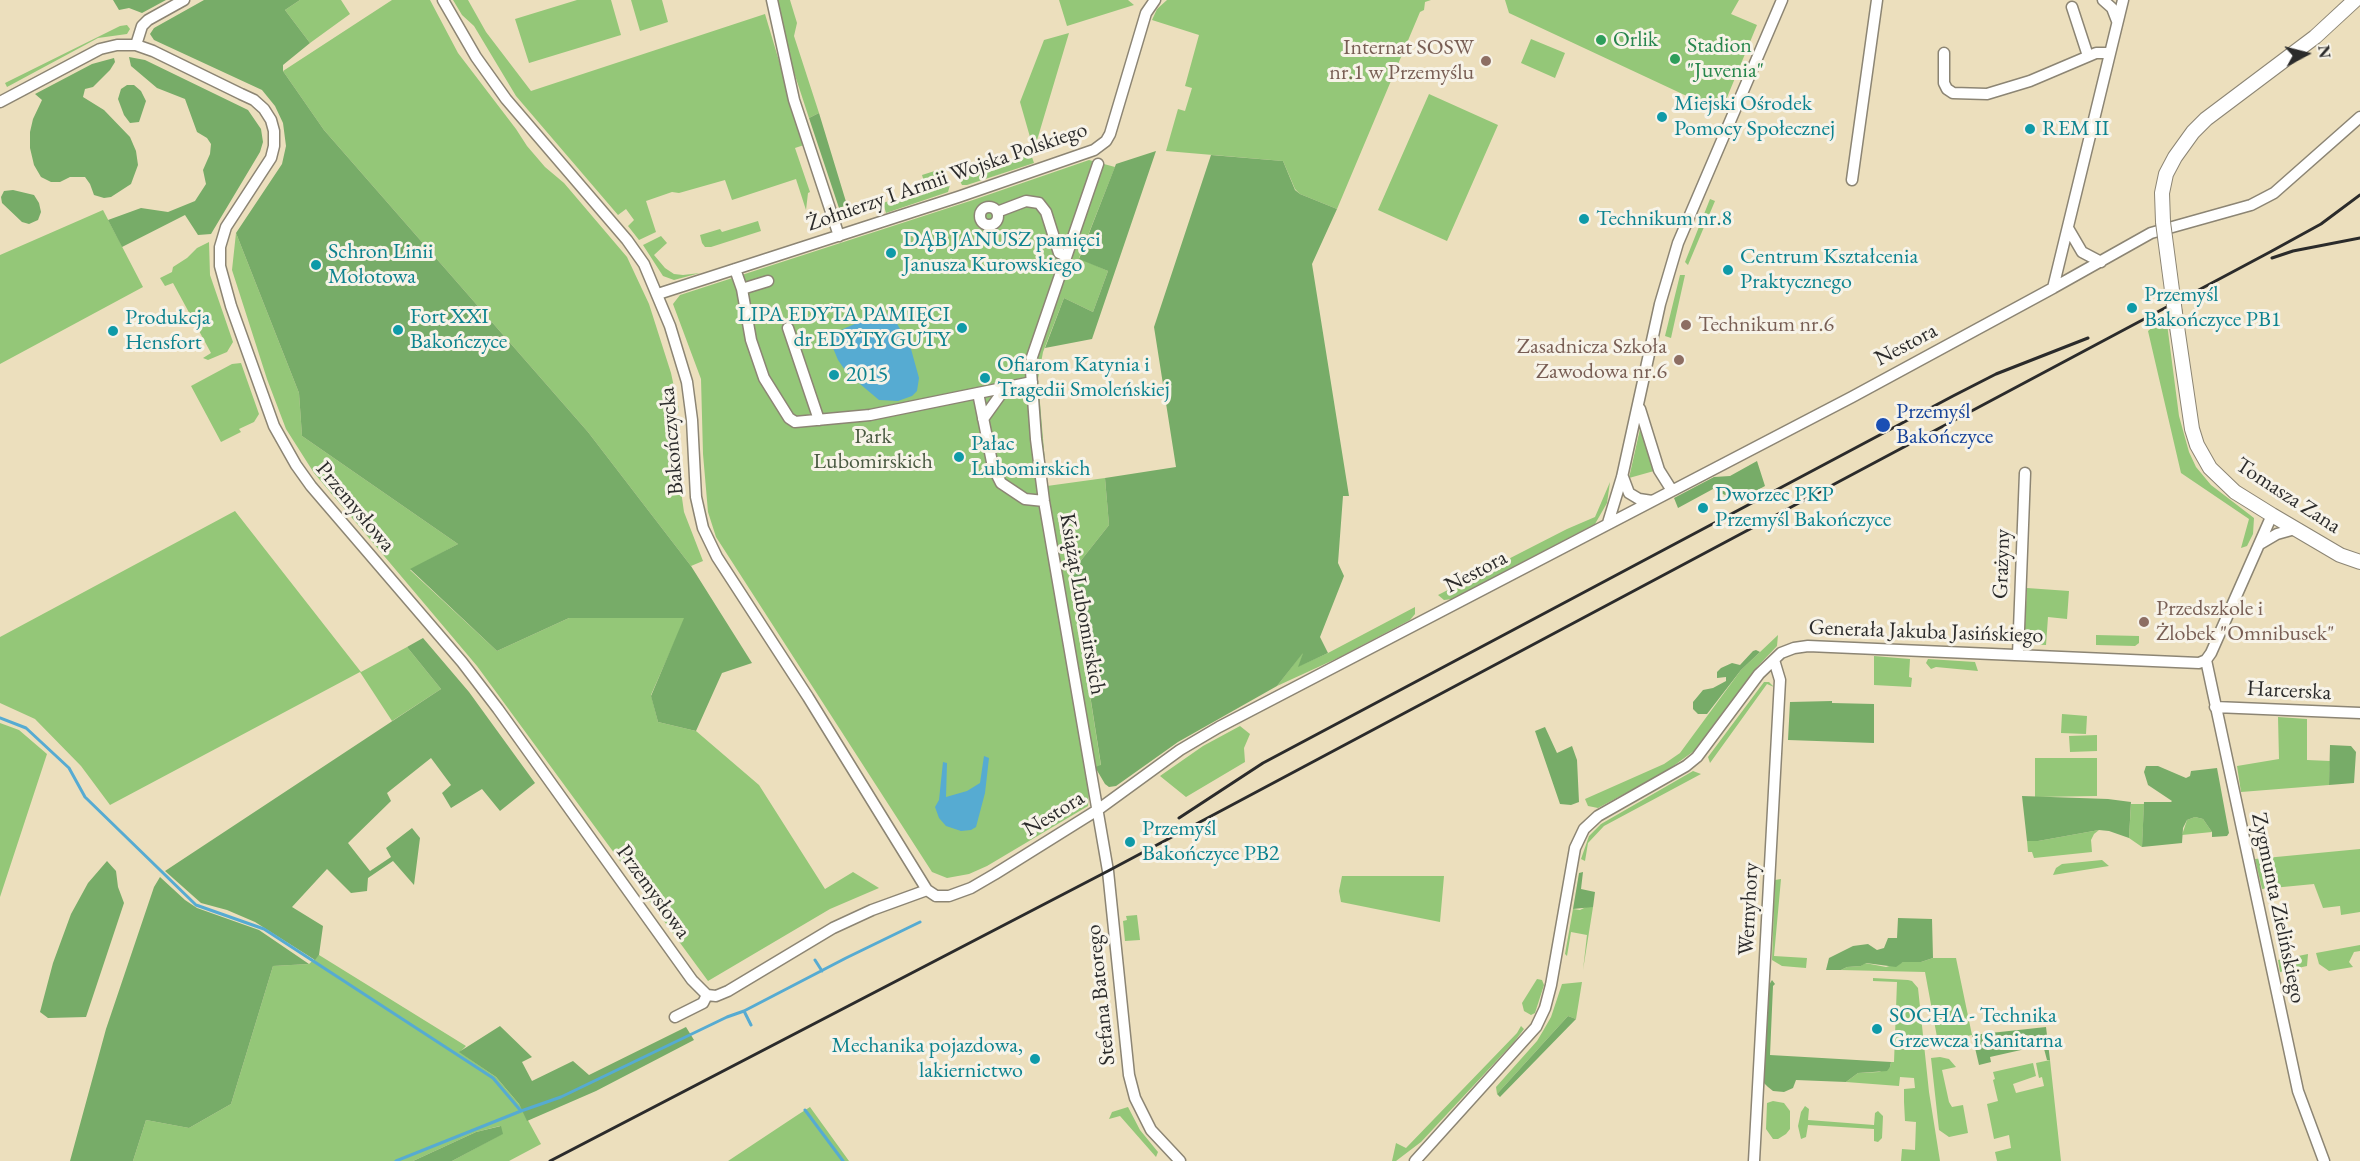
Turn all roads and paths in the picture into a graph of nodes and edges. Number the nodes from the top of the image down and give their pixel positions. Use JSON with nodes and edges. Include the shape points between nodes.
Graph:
{"nodes":[{"id":1,"x":184,"y":0,"type":"edge"},
{"id":2,"x":443,"y":0,"type":"edge"},
{"id":3,"x":772,"y":0,"type":"edge"},
{"id":4,"x":1155,"y":0,"type":"edge"},
{"id":5,"x":1782,"y":0,"type":"edge"},
{"id":6,"x":1877,"y":0,"type":"edge"},
{"id":7,"x":2103,"y":0,"type":"edge"},
{"id":8,"x":2122,"y":0,"type":"edge"},
{"id":9,"x":2355,"y":0,"type":"edge"},
{"id":10,"x":2072,"y":8,"type":"dead end"},
{"id":11,"x":2117,"y":21,"type":"junction"},
{"id":12,"x":136,"y":45,"type":"junction"},
{"id":13,"x":1944,"y":53,"type":"dead end"},
{"id":14,"x":2109,"y":53,"type":"junction"},
{"id":15,"x":2088,"y":56,"type":"junction"},
{"id":16,"x":0,"y":102,"type":"edge"},
{"id":17,"x":2360,"y":117,"type":"edge"},
{"id":18,"x":1101,"y":146,"type":"junction"},
{"id":19,"x":1852,"y":180,"type":"dead end"},
{"id":20,"x":998,"y":212,"type":"dead end"},
{"id":21,"x":2068,"y":228,"type":"junction"},
{"id":22,"x":839,"y":236,"type":"junction"},
{"id":23,"x":1066,"y":256,"type":"junction"},
{"id":24,"x":2101,"y":262,"type":"junction"},
{"id":25,"x":735,"y":269,"type":"junction"},
{"id":26,"x":768,"y":281,"type":"dead end"},
{"id":27,"x":2053,"y":288,"type":"junction"},
{"id":28,"x":742,"y":290,"type":"junction"},
{"id":29,"x":658,"y":294,"type":"junction"},
{"id":30,"x":788,"y":328,"type":"dead end"},
{"id":31,"x":1032,"y":382,"type":"junction"},
{"id":32,"x":1006,"y":387,"type":"junction"},
{"id":33,"x":978,"y":393,"type":"junction"},
{"id":34,"x":1639,"y":404,"type":"junction"},
{"id":35,"x":983,"y":419,"type":"junction"},
{"id":36,"x":819,"y":420,"type":"junction"},
{"id":37,"x":2025,"y":473,"type":"dead end"},
{"id":38,"x":1622,"y":477,"type":"junction"},
{"id":39,"x":1671,"y":489,"type":"junction"},
{"id":40,"x":1044,"y":501,"type":"junction"},
{"id":41,"x":1652,"y":501,"type":"junction"},
{"id":42,"x":2272,"y":515,"type":"junction"},
{"id":43,"x":1608,"y":523,"type":"junction"},
{"id":44,"x":2295,"y":529,"type":"junction"},
{"id":45,"x":2260,"y":544,"type":"junction"},
{"id":46,"x":2360,"y":562,"type":"edge"},
{"id":47,"x":2018,"y":656,"type":"junction"},
{"id":48,"x":1774,"y":660,"type":"junction"},
{"id":49,"x":2206,"y":660,"type":"junction"},
{"id":50,"x":2215,"y":707,"type":"junction"},
{"id":51,"x":2360,"y":713,"type":"edge"},
{"id":52,"x":1099,"y":809,"type":"junction"},
{"id":53,"x":927,"y":890,"type":"junction"},
{"id":54,"x":707,"y":995,"type":"junction"},
{"id":55,"x":675,"y":1017,"type":"dead end"},
{"id":56,"x":1180,"y":1161,"type":"edge"},
{"id":57,"x":1415,"y":1161,"type":"edge"},
{"id":58,"x":1754,"y":1161,"type":"edge"},
{"id":59,"x":2324,"y":1161,"type":"edge"}],
"edges":[{"from":1,"to":12,"type":"street","via":[[148,20]]},
{"from":2,"to":29,"type":"street","name":"Bakończycka","via":[[491,78],[627,240]]},
{"from":3,"to":22,"type":"street","via":[[794,100]]},
{"from":4,"to":18,"type":"street","name":"Żołnierzy I Armii Wojska Polskiego","via":[[1146,13],[1110,134]]},
{"from":5,"to":34,"type":"street","via":[[1678,243],[1660,304]]},
{"from":6,"to":19,"type":"street"},
{"from":7,"to":11,"type":"street","via":[[2112,8]]},
{"from":8,"to":11,"type":"street"},
{"from":9,"to":42,"type":"main road","name":"Tomasza Zana","bridge":true,"via":[[2315,37],[2206,119],[2175,157],[2162,193],[2189,413],[2198,445],[2221,480]]},
{"from":10,"to":15,"type":"street"},
{"from":11,"to":14,"type":"street"},
{"from":12,"to":16,"type":"street","via":[[100,49]]},
{"from":12,"to":54,"type":"street","name":"Przemysłowa","via":[[254,100],[271,120],[271,158],[226,227],[220,266],[274,426],[296,465],[334,516],[462,662],[679,963]]},
{"from":13,"to":15,"type":"street","via":[[1947,89],[1953,93],[1988,94]]},
{"from":14,"to":15,"type":"street"},
{"from":14,"to":21,"type":"street"},
{"from":17,"to":24,"type":"street","name":"Nestora","via":[[2274,193],[2251,206],[2151,233]]},
{"from":18,"to":22,"type":"street","name":"Żołnierzy I Armii Wojska Polskiego"},
{"from":18,"to":23,"type":"street","name":"Książąt Lubomirskich","via":[[1103,150]]},
{"from":20,"to":23,"type":"street","via":[[1026,201],[1039,203],[1046,212],[1059,253]]},
{"from":21,"to":24,"type":"street","via":[[2082,252]]},
{"from":21,"to":27,"type":"street"},
{"from":22,"to":25,"type":"street","name":"Żołnierzy I Armii Wojska Polskiego"},
{"from":23,"to":31,"type":"street","name":"Książąt Lubomirskich","via":[[1034,350]]},
{"from":24,"to":27,"type":"street","name":"Nestora"},
{"from":25,"to":28,"type":"street"},
{"from":25,"to":29,"type":"street","name":"Żołnierzy I Armii Wojska Polskiego"},
{"from":26,"to":28,"type":"street"},
{"from":27,"to":39,"type":"street","name":"Nestora"},
{"from":28,"to":36,"type":"street","via":[[751,340],[764,378],[789,418],[795,422]]},
{"from":29,"to":53,"type":"street","name":"Bakończycka","via":[[687,382],[696,497],[703,528],[717,557]]},
{"from":30,"to":36,"type":"street"},
{"from":31,"to":32,"type":"street"},
{"from":31,"to":40,"type":"street","name":"Książąt Lubomirskich"},
{"from":32,"to":33,"type":"street"},
{"from":32,"to":35,"type":"street"},
{"from":33,"to":35,"type":"street"},
{"from":33,"to":36,"type":"street","via":[[870,415]]},
{"from":34,"to":38,"type":"street"},
{"from":34,"to":39,"type":"street","via":[[1659,470]]},
{"from":35,"to":40,"type":"street","via":[[993,468],[1001,483],[1025,499]]},
{"from":37,"to":47,"type":"street","name":"Grażyny"},
{"from":38,"to":41,"type":"street","via":[[1629,493]]},
{"from":38,"to":43,"type":"street"},
{"from":39,"to":41,"type":"street","name":"Nestora"},
{"from":40,"to":52,"type":"street","name":"Książąt Lubomirskich"},
{"from":41,"to":43,"type":"street","name":"Nestora"},
{"from":42,"to":44,"type":"main road","name":"Tomasza Zana"},
{"from":42,"to":45,"type":"street"},
{"from":43,"to":52,"type":"street","name":"Nestora","via":[[1219,727],[1180,750]]},
{"from":44,"to":45,"type":"street"},
{"from":44,"to":46,"type":"main road","name":"Tomasza Zana"},
{"from":45,"to":49,"type":"street"},
{"from":47,"to":48,"type":"street","name":"Generała Jakuba Jasińskiego","via":[[1808,646],[1784,652]]},
{"from":47,"to":49,"type":"street","name":"Generała Jakuba Jasińskiego","via":[[2186,663]]},
{"from":48,"to":57,"type":"street","name":"Generała Jakuba Jasińskiego","via":[[1759,674],[1697,757],[1598,816],[1584,829],[1575,848],[1551,985],[1536,1027]]},
{"from":48,"to":58,"type":"street","name":"Wernyhory","via":[[1780,680]]},
{"from":49,"to":50,"type":"street","name":"Zygmunta Zielińskiego"},
{"from":50,"to":51,"type":"street","name":"Harcerska"},
{"from":50,"to":59,"type":"street","name":"Zygmunta Zielińskiego","via":[[2298,1090]]},
{"from":52,"to":53,"type":"street","name":"Nestora","via":[[971,888],[949,896],[936,896]]},
{"from":52,"to":56,"type":"street","name":"Stefana Batorego","via":[[1129,1075],[1151,1130]]},
{"from":53,"to":54,"type":"street","via":[[833,928],[728,991]]},
{"from":54,"to":55,"type":"street","via":[[703,1003]]}]}
